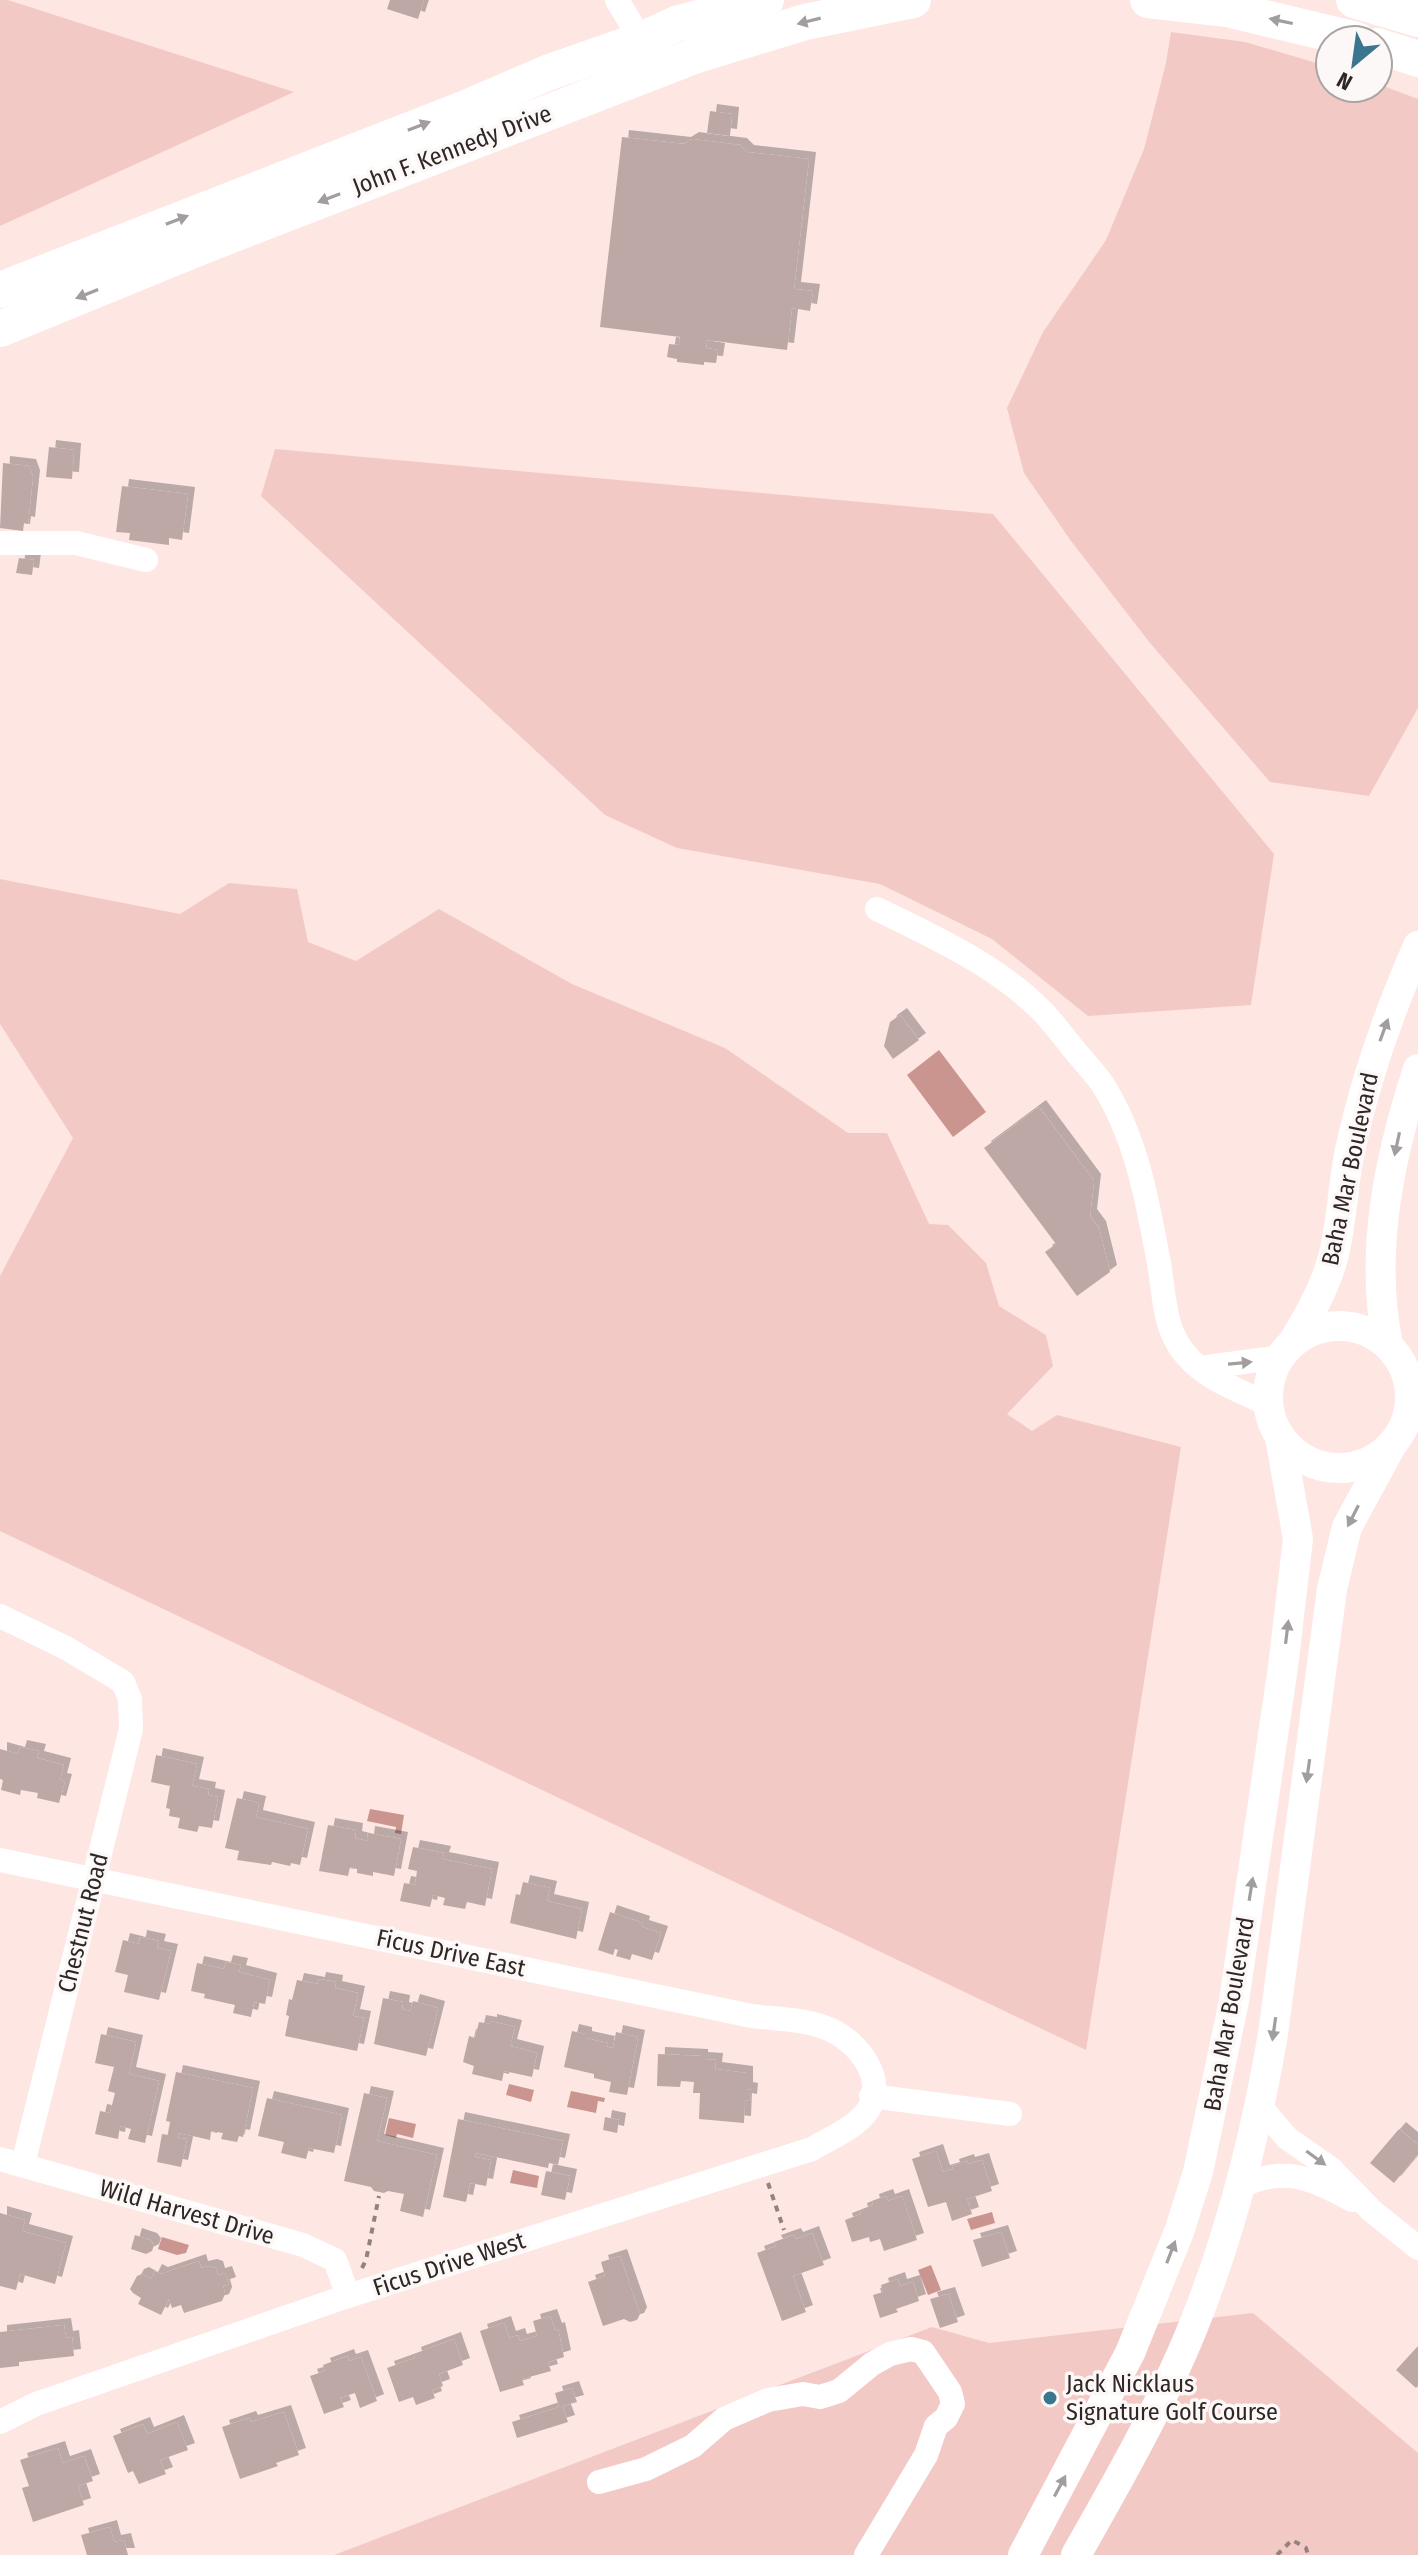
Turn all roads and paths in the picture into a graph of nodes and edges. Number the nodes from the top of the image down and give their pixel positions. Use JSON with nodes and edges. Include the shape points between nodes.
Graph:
{"nodes":[{"id":1,"x":617,"y":0,"type":"edge"},
{"id":2,"x":712,"y":0,"type":"edge"},
{"id":3,"x":766,"y":0,"type":"edge"},
{"id":4,"x":913,"y":0,"type":"edge"},
{"id":5,"x":1148,"y":0,"type":"edge"},
{"id":6,"x":1354,"y":0,"type":"edge"},
{"id":7,"x":1388,"y":0,"type":"edge"},
{"id":8,"x":1418,"y":17,"type":"edge"},
{"id":9,"x":676,"y":24,"type":"junction"},
{"id":10,"x":1314,"y":30,"type":"edge"},
{"id":11,"x":641,"y":40,"type":"junction"},
{"id":12,"x":1394,"y":51,"type":"edge"},
{"id":13,"x":1418,"y":59,"type":"edge"},
{"id":14,"x":0,"y":290,"type":"edge"},
{"id":15,"x":0,"y":329,"type":"edge"},
{"id":16,"x":0,"y":543,"type":"edge"},
{"id":17,"x":146,"y":560,"type":"dead end"},
{"id":18,"x":877,"y":909,"type":"dead end"},
{"id":19,"x":1418,"y":946,"type":"edge"},
{"id":20,"x":1418,"y":1069,"type":"edge"},
{"id":21,"x":1388,"y":1345,"type":"junction"},
{"id":22,"x":1286,"y":1350,"type":"junction"},
{"id":23,"x":1200,"y":1368,"type":"junction"},
{"id":24,"x":1414,"y":1404,"type":"edge"},
{"id":25,"x":1269,"y":1405,"type":"junction"},
{"id":26,"x":1280,"y":1437,"type":"junction"},
{"id":27,"x":1390,"y":1448,"type":"junction"},
{"id":28,"x":0,"y":1616,"type":"edge"},
{"id":29,"x":0,"y":1860,"type":"edge"},
{"id":30,"x":94,"y":1880,"type":"junction"},
{"id":31,"x":873,"y":2090,"type":"junction"},
{"id":32,"x":1260,"y":2106,"type":"junction"},
{"id":33,"x":1010,"y":2114,"type":"dead end"},
{"id":34,"x":12,"y":2161,"type":"edge"},
{"id":35,"x":761,"y":2165,"type":"junction"},
{"id":36,"x":1239,"y":2187,"type":"junction"},
{"id":37,"x":379,"y":2196,"type":"dead end"},
{"id":38,"x":1372,"y":2211,"type":"junction"},
{"id":39,"x":784,"y":2230,"type":"dead end"},
{"id":40,"x":1418,"y":2248,"type":"edge"},
{"id":41,"x":348,"y":2296,"type":"junction"},
{"id":42,"x":0,"y":2422,"type":"edge"},
{"id":43,"x":599,"y":2482,"type":"dead end"},
{"id":44,"x":866,"y":2555,"type":"edge"},
{"id":45,"x":1023,"y":2555,"type":"edge"},
{"id":46,"x":1076,"y":2555,"type":"edge"},
{"id":47,"x":1277,"y":2555,"type":"edge"},
{"id":48,"x":1308,"y":2555,"type":"edge"}],
"edges":[{"from":1,"to":11,"type":"street"},
{"from":2,"to":9,"type":"highway"},
{"from":3,"to":9,"type":"highway","name":"John F. Kennedy Drive"},
{"from":4,"to":15,"type":"highway","name":"John F. Kennedy Drive","one_way":true,"via":[[805,22],[697,55]]},
{"from":10,"to":5,"type":"highway","one_way":true,"via":[[1227,9]]},
{"from":6,"to":8,"type":"highway"},
{"from":7,"to":8,"type":"highway"},
{"from":9,"to":11,"type":"highway","name":"John F. Kennedy Drive"},
{"from":14,"to":11,"type":"highway","name":"John F. Kennedy Drive","one_way":true},
{"from":12,"to":13,"type":"highway"},
{"from":16,"to":17,"type":"street","via":[[76,543]]},
{"from":18,"to":23,"type":"street","via":[[952,945],[1008,983],[1042,1011],[1103,1085],[1130,1140],[1147,1200],[1166,1316],[1185,1354]]},
{"from":22,"to":19,"type":"main road","name":"Baha Mar Boulevard","one_way":true,"via":[[1328,1274],[1363,1096]]},
{"from":20,"to":21,"type":"main road","name":"Baha Mar Boulevard","one_way":true,"via":[[1398,1139],[1381,1245],[1380,1300]]},
{"from":21,"to":22,"type":"main road","via":[[1374,1335],[1340,1326],[1306,1334]]},
{"from":21,"to":24,"type":"main road","via":[[1408,1377]]},
{"from":23,"to":22,"type":"street","one_way":true},
{"from":22,"to":25,"type":"main road","via":[[1273,1372]]},
{"from":23,"to":25,"type":"street"},
{"from":24,"to":27,"type":"main road"},
{"from":25,"to":26,"type":"main road"},
{"from":26,"to":27,"type":"main road","via":[[1303,1458],[1333,1468],[1364,1464]]},
{"from":45,"to":26,"type":"main road","name":"Baha Mar Boulevard","one_way":true,"via":[[1130,2353],[1198,2172],[1234,2001],[1298,1539]]},
{"from":27,"to":32,"type":"main road","name":"Baha Mar Boulevard","one_way":true,"via":[[1347,1527],[1332,1589]]},
{"from":28,"to":30,"type":"street","name":"Chestnut Road","via":[[123,1682],[130,1699],[131,1729]]},
{"from":29,"to":30,"type":"street","name":"Ficus Drive East"},
{"from":30,"to":31,"type":"street","name":"Ficus Drive East","via":[[752,2016],[801,2021],[832,2030],[852,2044],[868,2062]]},
{"from":30,"to":34,"type":"street","name":"Chestnut Road"},
{"from":31,"to":33,"type":"street"},
{"from":31,"to":35,"type":"street","name":"Ficus Drive West","via":[[868,2109],[848,2129],[812,2149]]},
{"from":32,"to":36,"type":"main road","name":"Baha Mar Boulevard"},
{"from":32,"to":38,"type":"street","one_way":true,"via":[[1287,2138],[1330,2168]]},
{"from":34,"to":41,"type":"street","name":"Wild Harvest Drive","via":[[303,2245],[335,2260]]},
{"from":35,"to":39,"type":"path"},
{"from":35,"to":41,"type":"street","name":"Ficus Drive West"},
{"from":36,"to":38,"type":"street","via":[[1267,2175],[1299,2176]]},
{"from":36,"to":46,"type":"main road","name":"Baha Mar Boulevard","via":[[1213,2274],[1176,2366]]},
{"from":37,"to":41,"type":"path","via":[[366,2260]]},
{"from":38,"to":40,"type":"street"},
{"from":41,"to":42,"type":"street","name":"Ficus Drive West","via":[[36,2404]]},
{"from":43,"to":44,"type":"street","via":[[646,2469],[693,2446],[724,2419],[768,2400],[820,2397],[839,2391],[890,2354],[923,2352],[953,2404]]},
{"from":47,"to":48,"type":"path","via":[[1292,2540]]}]}
